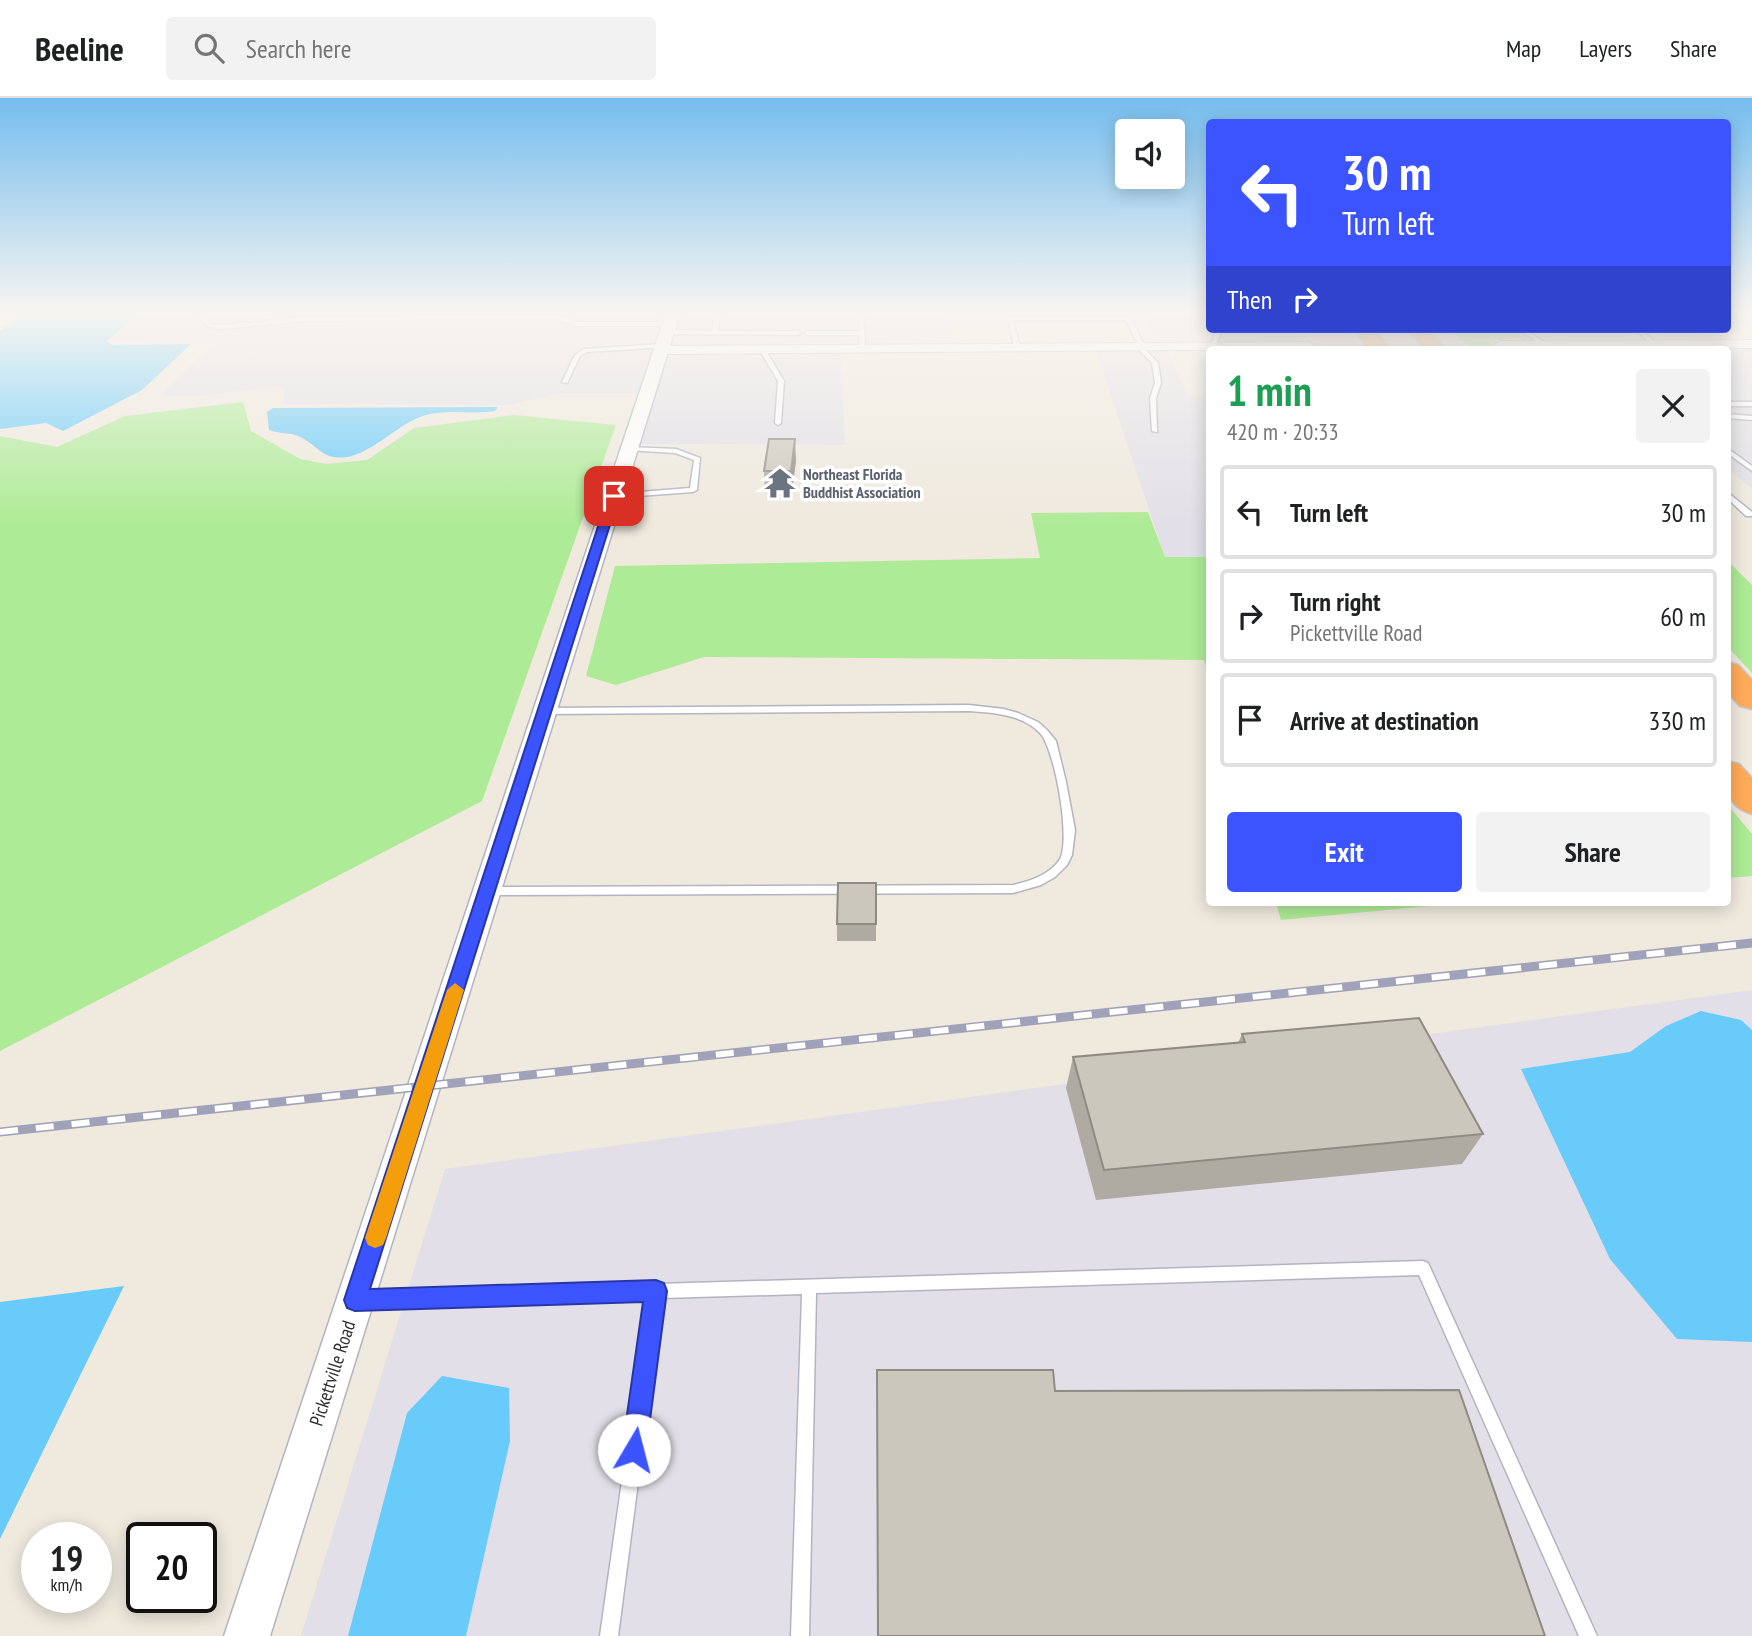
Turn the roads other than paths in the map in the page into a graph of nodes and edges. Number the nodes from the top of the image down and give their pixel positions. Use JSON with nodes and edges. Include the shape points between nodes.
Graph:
{"nodes":[{"id":1,"x":650,"y":382,"type":"edge"},
{"id":2,"x":781,"y":382,"type":"edge"},
{"id":3,"x":1158,"y":382,"type":"edge"},
{"id":4,"x":1731,"y":404,"type":"edge"},
{"id":5,"x":1752,"y":404,"type":"edge"},
{"id":6,"x":1731,"y":416,"type":"edge"},
{"id":7,"x":1752,"y":418,"type":"edge"},
{"id":8,"x":778,"y":423,"type":"dead end"},
{"id":9,"x":1155,"y":431,"type":"dead end"},
{"id":10,"x":629,"y":449,"type":"junction"},
{"id":11,"x":1731,"y":453,"type":"edge"},
{"id":12,"x":1752,"y":469,"type":"edge"},
{"id":13,"x":614,"y":496,"type":"junction"},
{"id":14,"x":1731,"y":498,"type":"edge"},
{"id":15,"x":1749,"y":514,"type":"dead end"},
{"id":16,"x":1731,"y":676,"type":"edge"},
{"id":17,"x":1752,"y":699,"type":"edge"},
{"id":18,"x":545,"y":711,"type":"junction"},
{"id":19,"x":1731,"y":777,"type":"edge"},
{"id":20,"x":1752,"y":802,"type":"edge"},
{"id":21,"x":487,"y":891,"type":"junction"},
{"id":22,"x":809,"y":1286,"type":"junction"},
{"id":23,"x":656,"y":1291,"type":"junction"},
{"id":24,"x":355,"y":1300,"type":"junction"},
{"id":25,"x":247,"y":1636,"type":"edge"},
{"id":26,"x":609,"y":1636,"type":"edge"},
{"id":27,"x":800,"y":1636,"type":"edge"},
{"id":28,"x":1588,"y":1636,"type":"edge"}],
"edges":[{"from":1,"to":10,"type":"street","name":"Pickettville Road"},
{"from":2,"to":8,"type":"lane"},
{"from":3,"to":9,"type":"lane","via":[[1153,398]]},
{"from":4,"to":5,"type":"lane"},
{"from":6,"to":7,"type":"lane"},
{"from":10,"to":13,"type":"street","name":"Pickettville Road"},
{"from":10,"to":13,"type":"lane","via":[[676,451],[698,459],[696,481],[693,490]]},
{"from":11,"to":12,"type":"lane"},
{"from":13,"to":18,"type":"street","name":"Pickettville Road"},
{"from":14,"to":15,"type":"lane"},
{"from":16,"to":17,"type":"highway"},
{"from":18,"to":21,"type":"street","name":"Pickettville Road"},
{"from":18,"to":21,"type":"lane","via":[[969,708],[1008,712],[1044,729],[1051,741],[1069,831],[1067,856],[1038,883],[1013,889]]},
{"from":19,"to":20,"type":"highway"},
{"from":21,"to":24,"type":"street","name":"Pickettville Road"},
{"from":22,"to":23,"type":"lane"},
{"from":22,"to":27,"type":"lane"},
{"from":22,"to":28,"type":"lane","via":[[1423,1268]]},
{"from":23,"to":24,"type":"lane"},
{"from":23,"to":26,"type":"lane"},
{"from":24,"to":25,"type":"street","name":"Pickettville Road"}]}
